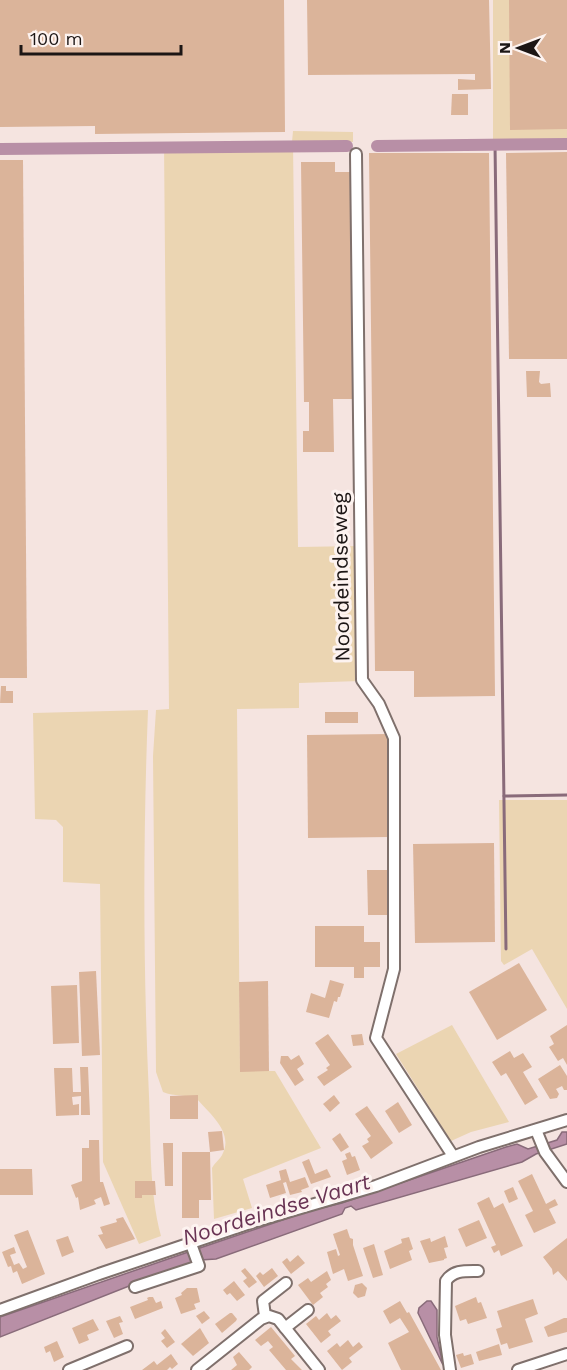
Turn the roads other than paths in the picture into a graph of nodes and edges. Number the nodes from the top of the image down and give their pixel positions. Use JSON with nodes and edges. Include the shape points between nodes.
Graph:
{"nodes":[{"id":1,"x":357,"y":154,"type":"dead end"},
{"id":2,"x":567,"y":1120,"type":"edge"},
{"id":3,"x":536,"y":1130,"type":"junction"},
{"id":4,"x":450,"y":1152,"type":"junction"},
{"id":5,"x":567,"y":1182,"type":"edge"},
{"id":6,"x":194,"y":1251,"type":"junction"},
{"id":7,"x":478,"y":1270,"type":"dead end"},
{"id":8,"x":286,"y":1283,"type":"dead end"},
{"id":9,"x":135,"y":1287,"type":"dead end"},
{"id":10,"x":0,"y":1310,"type":"edge"},
{"id":11,"x":308,"y":1310,"type":"dead end"},
{"id":12,"x":265,"y":1316,"type":"junction"},
{"id":13,"x":285,"y":1328,"type":"junction"},
{"id":14,"x":127,"y":1346,"type":"dead end"},
{"id":15,"x":567,"y":1354,"type":"edge"},
{"id":16,"x":69,"y":1370,"type":"edge"},
{"id":17,"x":197,"y":1370,"type":"edge"},
{"id":18,"x":319,"y":1370,"type":"edge"},
{"id":19,"x":450,"y":1370,"type":"edge"},
{"id":20,"x":518,"y":1370,"type":"edge"}],
"edges":[{"from":1,"to":4,"type":"street","name":"Noordeindseweg","via":[[362,680],[379,704],[394,738],[394,969],[376,1038]]},
{"from":2,"to":3,"type":"street"},
{"from":3,"to":4,"type":"street"},
{"from":3,"to":5,"type":"street","via":[[543,1148]]},
{"from":4,"to":6,"type":"street","via":[[376,1186],[306,1205]]},
{"from":6,"to":9,"type":"street","via":[[199,1266]]},
{"from":6,"to":10,"type":"street","via":[[94,1275]]},
{"from":7,"to":19,"type":"street","via":[[456,1272],[446,1281],[445,1335]]},
{"from":8,"to":12,"type":"street","via":[[263,1301]]},
{"from":11,"to":13,"type":"street"},
{"from":12,"to":13,"type":"street","via":[[275,1317]]},
{"from":12,"to":17,"type":"street"},
{"from":13,"to":18,"type":"street"},
{"from":14,"to":16,"type":"street"},
{"from":15,"to":20,"type":"street"}]}
